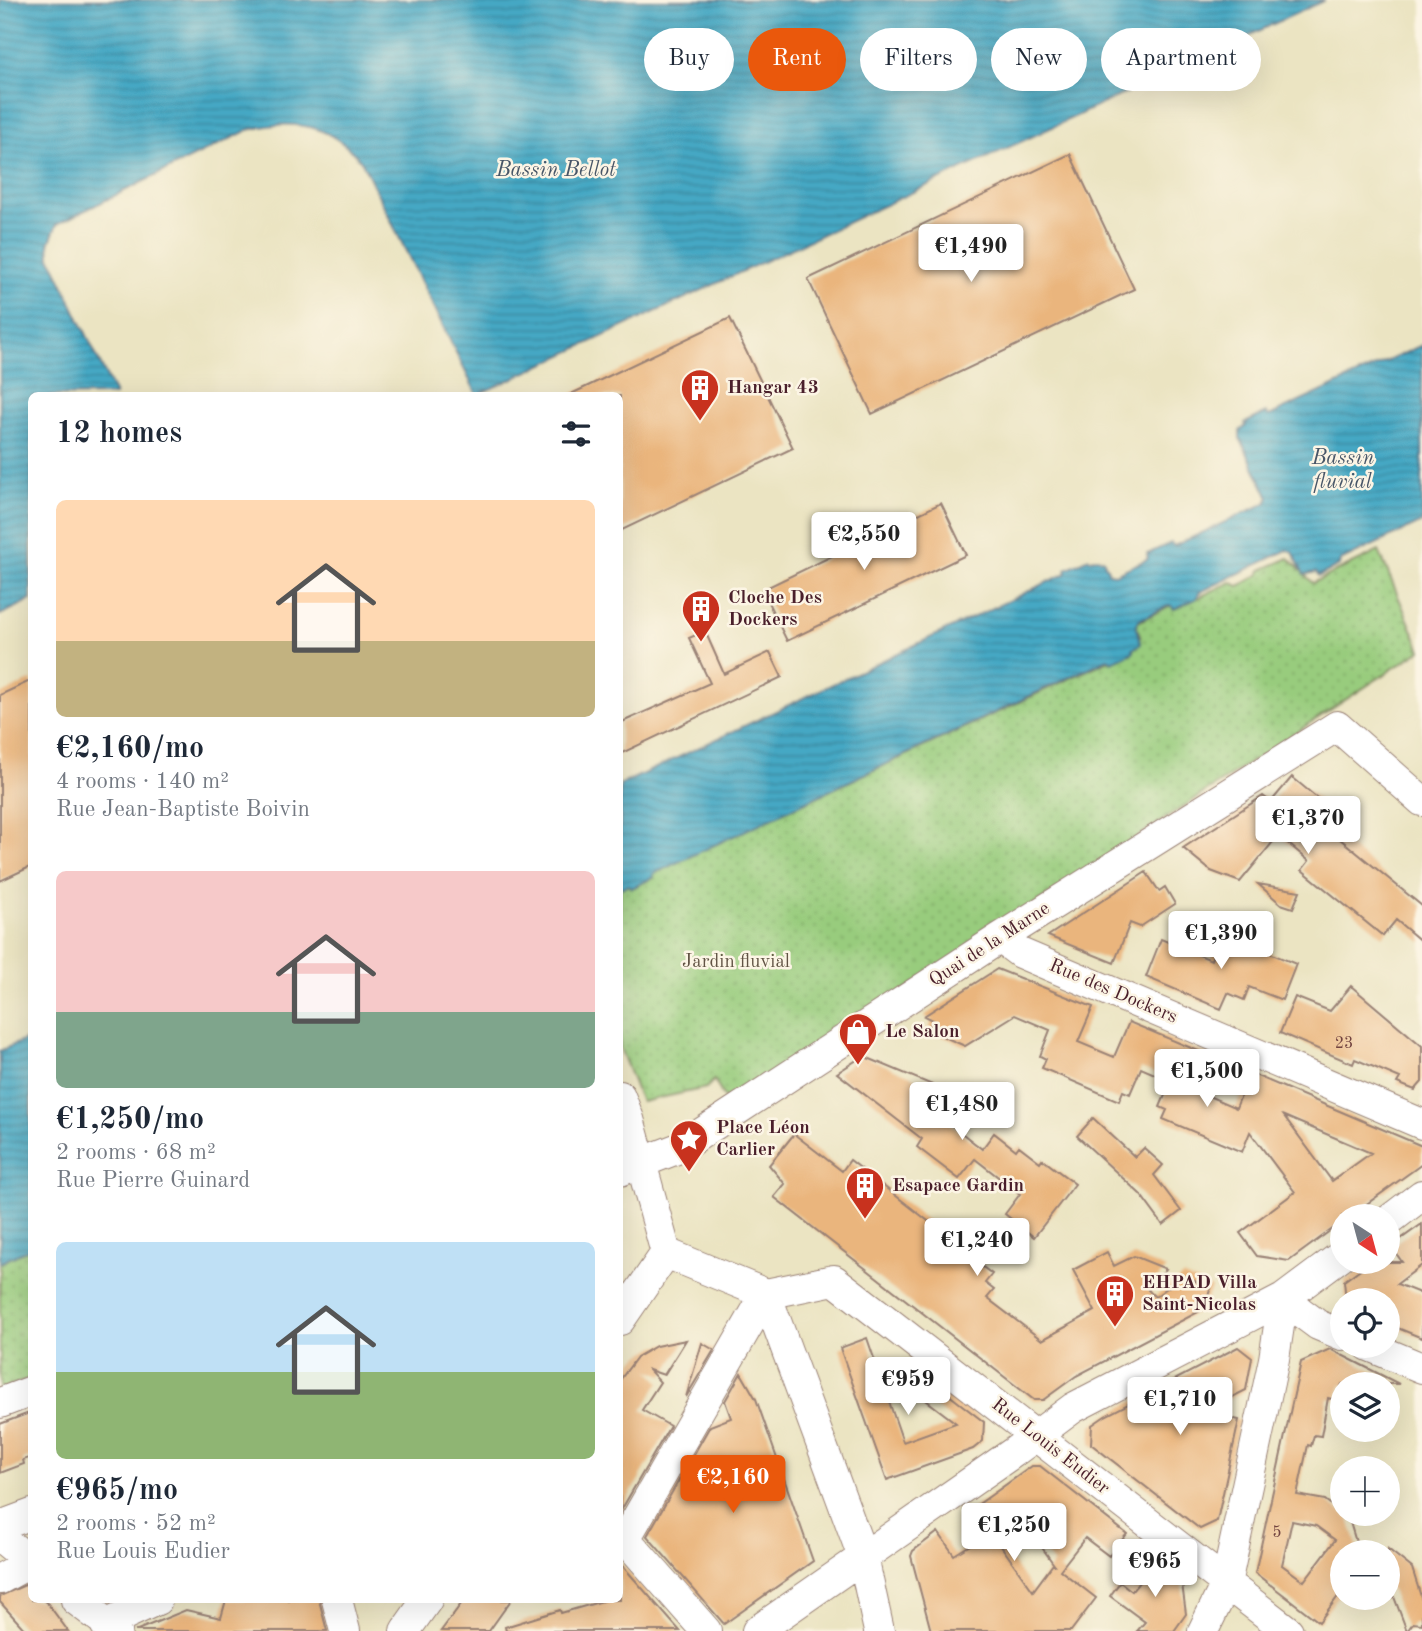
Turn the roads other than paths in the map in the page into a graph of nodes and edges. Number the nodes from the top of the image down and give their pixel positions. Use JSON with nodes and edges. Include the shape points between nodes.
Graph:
{"nodes":[{"id":1,"x":1422,"y":801,"type":"edge"},
{"id":2,"x":1000,"y":938,"type":"junction"},
{"id":3,"x":624,"y":1107,"type":"edge"},
{"id":4,"x":1422,"y":1124,"type":"edge"},
{"id":5,"x":631,"y":1167,"type":"edge"},
{"id":6,"x":1422,"y":1195,"type":"edge"},
{"id":7,"x":1400,"y":1212,"type":"edge"},
{"id":8,"x":666,"y":1253,"type":"junction"},
{"id":9,"x":1330,"y":1264,"type":"edge"},
{"id":10,"x":766,"y":1294,"type":"junction"},
{"id":11,"x":1283,"y":1299,"type":"junction"},
{"id":12,"x":623,"y":1316,"type":"edge"},
{"id":13,"x":1330,"y":1330,"type":"edge"},
{"id":14,"x":1398,"y":1358,"type":"edge"},
{"id":15,"x":1422,"y":1368,"type":"edge"},
{"id":16,"x":28,"y":1392,"type":"edge"},
{"id":17,"x":0,"y":1403,"type":"edge"},
{"id":18,"x":1035,"y":1436,"type":"junction"},
{"id":19,"x":28,"y":1516,"type":"edge"},
{"id":20,"x":0,"y":1526,"type":"edge"},
{"id":21,"x":623,"y":1534,"type":"edge"},
{"id":22,"x":0,"y":1537,"type":"edge"},
{"id":23,"x":623,"y":1537,"type":"edge"},
{"id":24,"x":863,"y":1557,"type":"junction"},
{"id":25,"x":28,"y":1560,"type":"edge"},
{"id":26,"x":28,"y":1565,"type":"edge"},
{"id":27,"x":0,"y":1579,"type":"edge"},
{"id":28,"x":1226,"y":1584,"type":"junction"},
{"id":29,"x":80,"y":1603,"type":"edge"},
{"id":30,"x":152,"y":1603,"type":"edge"},
{"id":31,"x":338,"y":1603,"type":"edge"},
{"id":32,"x":425,"y":1603,"type":"edge"},
{"id":33,"x":111,"y":1627,"type":"edge"},
{"id":34,"x":345,"y":1631,"type":"edge"},
{"id":35,"x":405,"y":1631,"type":"edge"},
{"id":36,"x":706,"y":1631,"type":"edge"},
{"id":37,"x":757,"y":1631,"type":"edge"},
{"id":38,"x":879,"y":1631,"type":"edge"},
{"id":39,"x":1203,"y":1631,"type":"edge"},
{"id":40,"x":1287,"y":1631,"type":"edge"}],
"edges":[{"from":1,"to":2,"type":"street","name":"Quai de la Marne","via":[[1337,726]]},
{"from":2,"to":4,"type":"street","name":"Rue des Dockers","via":[[1020,953]]},
{"from":2,"to":5,"type":"street","name":"Quai de la Marne","via":[[679,1147]]},
{"from":3,"to":5,"type":"street"},
{"from":5,"to":8,"type":"street"},
{"from":6,"to":7,"type":"street"},
{"from":8,"to":10,"type":"street"},
{"from":8,"to":12,"type":"street"},
{"from":9,"to":11,"type":"street"},
{"from":10,"to":18,"type":"street","name":"Rue Louis Eudier","via":[[834,1280]]},
{"from":10,"to":21,"type":"street"},
{"from":10,"to":24,"type":"street"},
{"from":11,"to":13,"type":"street"},
{"from":11,"to":18,"type":"street","via":[[1073,1409]]},
{"from":11,"to":28,"type":"street"},
{"from":14,"to":15,"type":"street"},
{"from":16,"to":17,"type":"street"},
{"from":18,"to":24,"type":"street"},
{"from":18,"to":28,"type":"street","name":"Rue Louis Eudier"},
{"from":19,"to":20,"type":"street"},
{"from":22,"to":25,"type":"street"},
{"from":23,"to":36,"type":"street"},
{"from":24,"to":37,"type":"street"},
{"from":24,"to":38,"type":"street"},
{"from":26,"to":27,"type":"street"},
{"from":28,"to":39,"type":"street"},
{"from":28,"to":40,"type":"street","name":"Rue Louis Eudier"},
{"from":29,"to":33,"type":"street"},
{"from":30,"to":33,"type":"street"},
{"from":31,"to":34,"type":"street"},
{"from":32,"to":35,"type":"street"}]}
